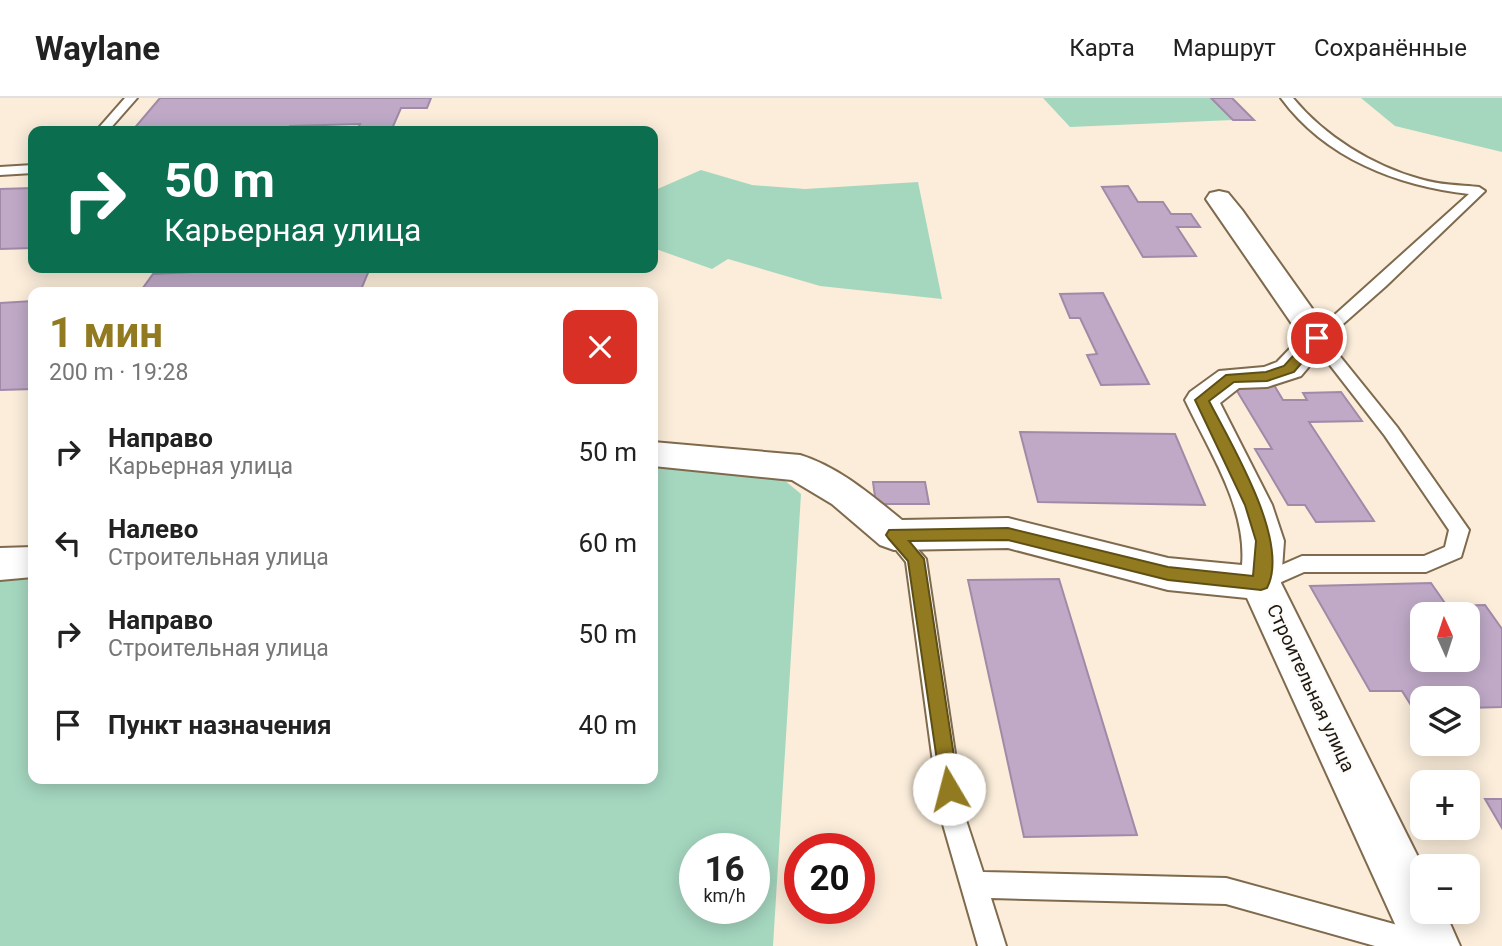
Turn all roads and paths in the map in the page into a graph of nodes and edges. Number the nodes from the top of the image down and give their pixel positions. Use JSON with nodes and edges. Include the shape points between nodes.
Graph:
{"nodes":[{"id":1,"x":131,"y":98,"type":"edge"},
{"id":2,"x":1286,"y":98,"type":"edge"},
{"id":3,"x":106,"y":126,"type":"edge"},
{"id":4,"x":28,"y":169,"type":"edge"},
{"id":5,"x":0,"y":171,"type":"edge"},
{"id":6,"x":1219,"y":199,"type":"dead end"},
{"id":7,"x":1317,"y":338,"type":"junction"},
{"id":8,"x":658,"y":454,"type":"edge"},
{"id":9,"x":894,"y":535,"type":"junction"},
{"id":10,"x":28,"y":562,"type":"edge"},
{"id":11,"x":0,"y":564,"type":"edge"},
{"id":12,"x":1261,"y":583,"type":"junction"},
{"id":13,"x":974,"y":885,"type":"junction"},
{"id":14,"x":992,"y":946,"type":"edge"},
{"id":15,"x":1423,"y":946,"type":"edge"},
{"id":16,"x":1433,"y":946,"type":"edge"}],
"edges":[{"from":1,"to":3,"type":"lane"},
{"from":2,"to":7,"type":"lane","via":[[1309,123],[1368,163],[1416,183],[1479,191]]},
{"from":4,"to":5,"type":"lane"},
{"from":6,"to":7,"type":"street"},
{"from":7,"to":12,"type":"street","name":"Строительная улица","via":[[1289,369],[1267,377],[1231,378],[1202,400],[1253,505],[1264,541]]},
{"from":7,"to":12,"type":"lane","via":[[1437,495],[1459,530],[1454,552],[1426,564],[1302,564]]},
{"from":8,"to":9,"type":"street","via":[[800,468],[845,494]]},
{"from":9,"to":12,"type":"street","via":[[1008,534],[1168,573]]},
{"from":9,"to":13,"type":"lane","via":[[916,559],[952,814]]},
{"from":10,"to":11,"type":"street"},
{"from":12,"to":16,"type":"street","name":"Строительная улица"},
{"from":13,"to":14,"type":"lane"},
{"from":13,"to":15,"type":"lane","via":[[1226,891]]}]}
